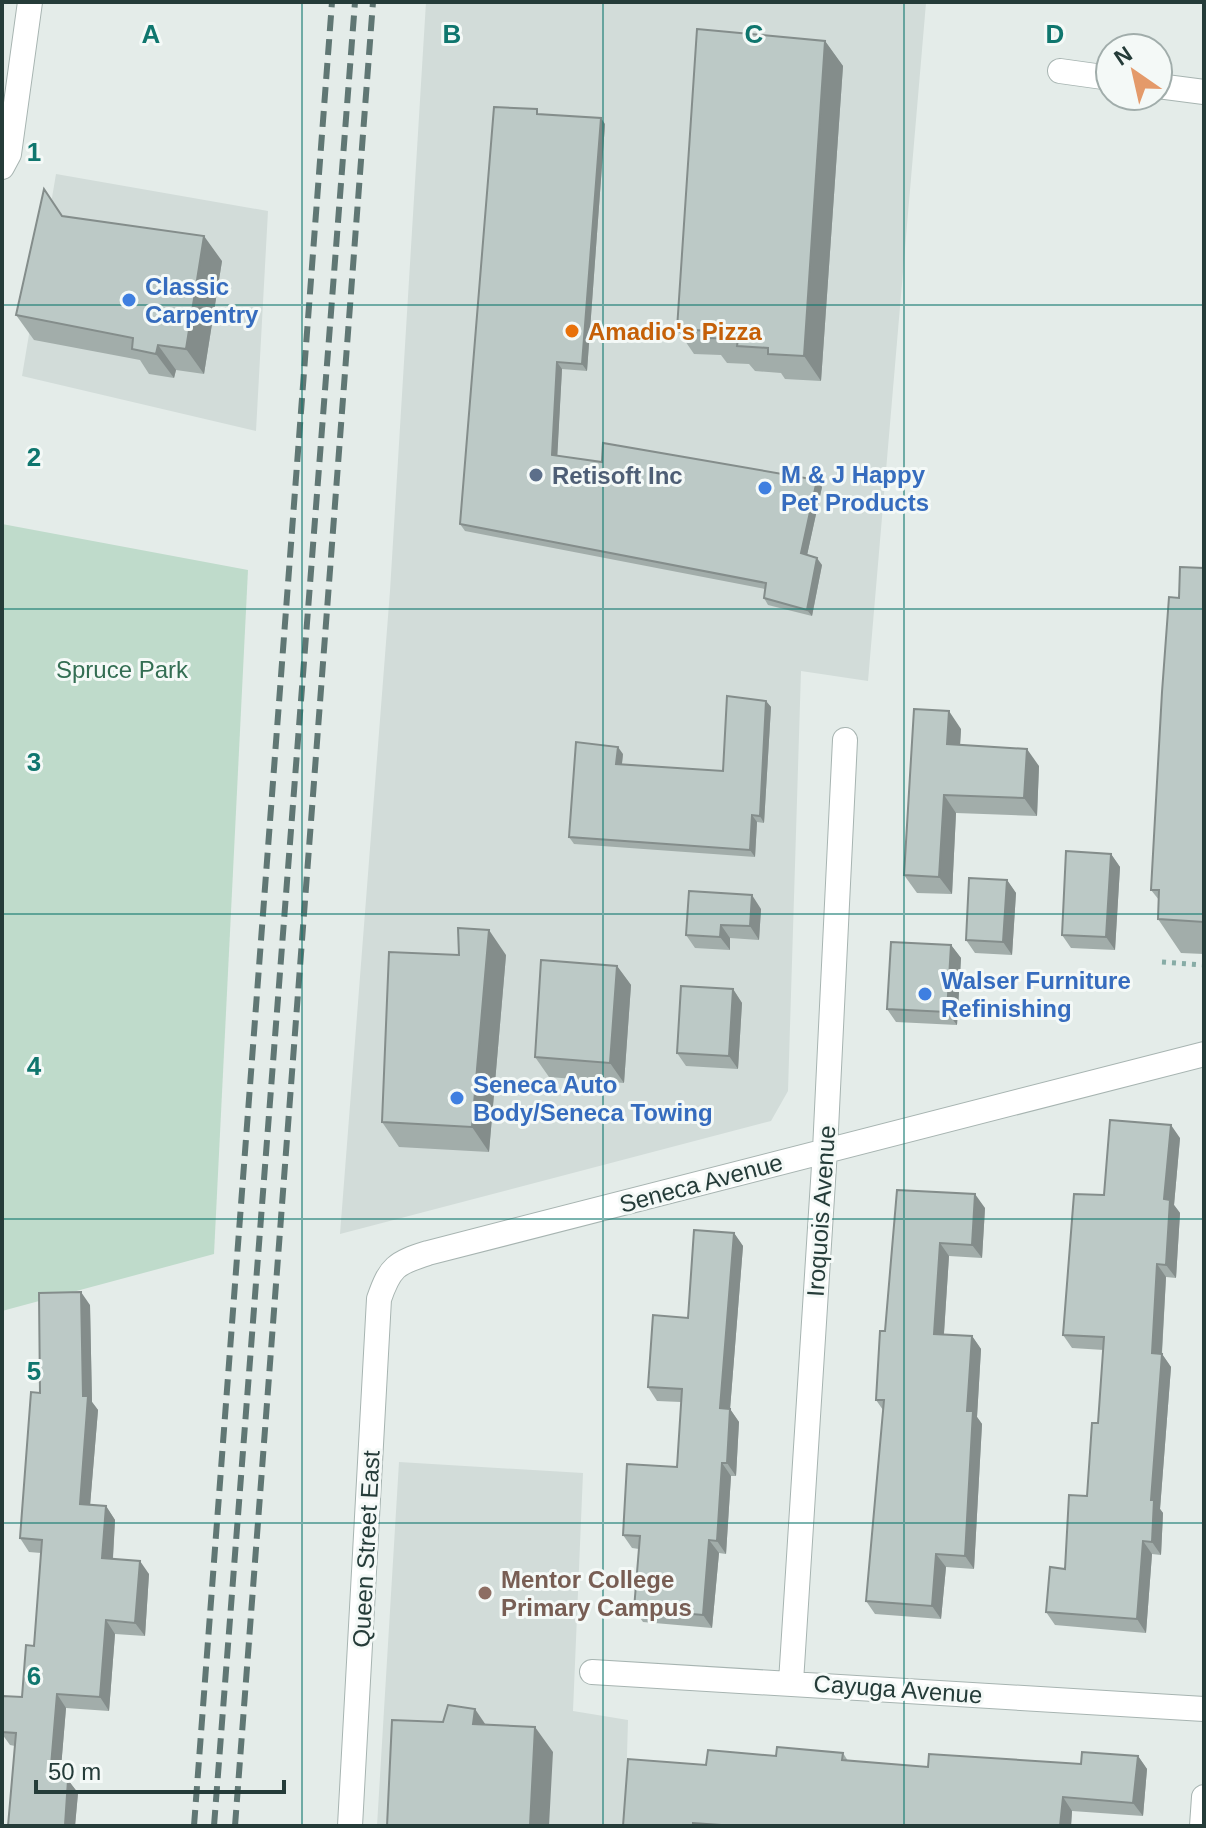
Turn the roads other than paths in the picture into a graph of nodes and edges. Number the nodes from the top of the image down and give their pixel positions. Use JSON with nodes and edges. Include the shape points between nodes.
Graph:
{"nodes":[{"id":1,"x":30,"y":2,"type":"edge"},
{"id":2,"x":1060,"y":71,"type":"dead end"},
{"id":3,"x":1094,"y":76,"type":"edge"},
{"id":4,"x":1174,"y":88,"type":"edge"},
{"id":5,"x":1204,"y":92,"type":"edge"},
{"id":6,"x":2,"y":167,"type":"edge"},
{"id":7,"x":845,"y":740,"type":"dead end"},
{"id":8,"x":1204,"y":1054,"type":"edge"},
{"id":9,"x":825,"y":1150,"type":"junction"},
{"id":10,"x":388,"y":1273,"type":"joint"},
{"id":11,"x":592,"y":1672,"type":"dead end"},
{"id":12,"x":791,"y":1682,"type":"junction"},
{"id":13,"x":1204,"y":1709,"type":"edge"},
{"id":14,"x":1204,"y":1797,"type":"edge"},
{"id":15,"x":350,"y":1826,"type":"edge"},
{"id":16,"x":1202,"y":1826,"type":"edge"}],
"edges":[{"from":1,"to":6,"type":"street","via":[[9,154]]},
{"from":2,"to":3,"type":"street"},
{"from":4,"to":5,"type":"street"},
{"from":7,"to":9,"type":"street","name":"Iroquois Avenue"},
{"from":8,"to":9,"type":"street","name":"Seneca Avenue"},
{"from":9,"to":10,"type":"street","name":"Seneca Avenue","via":[[428,1253],[405,1260]]},
{"from":9,"to":12,"type":"street","name":"Iroquois Avenue"},
{"from":10,"to":15,"type":"street","name":"Queen Street East","via":[[379,1299]]},
{"from":11,"to":12,"type":"street","name":"Cayuga Avenue"},
{"from":12,"to":13,"type":"street","name":"Cayuga Avenue"},
{"from":14,"to":16,"type":"street"}]}
